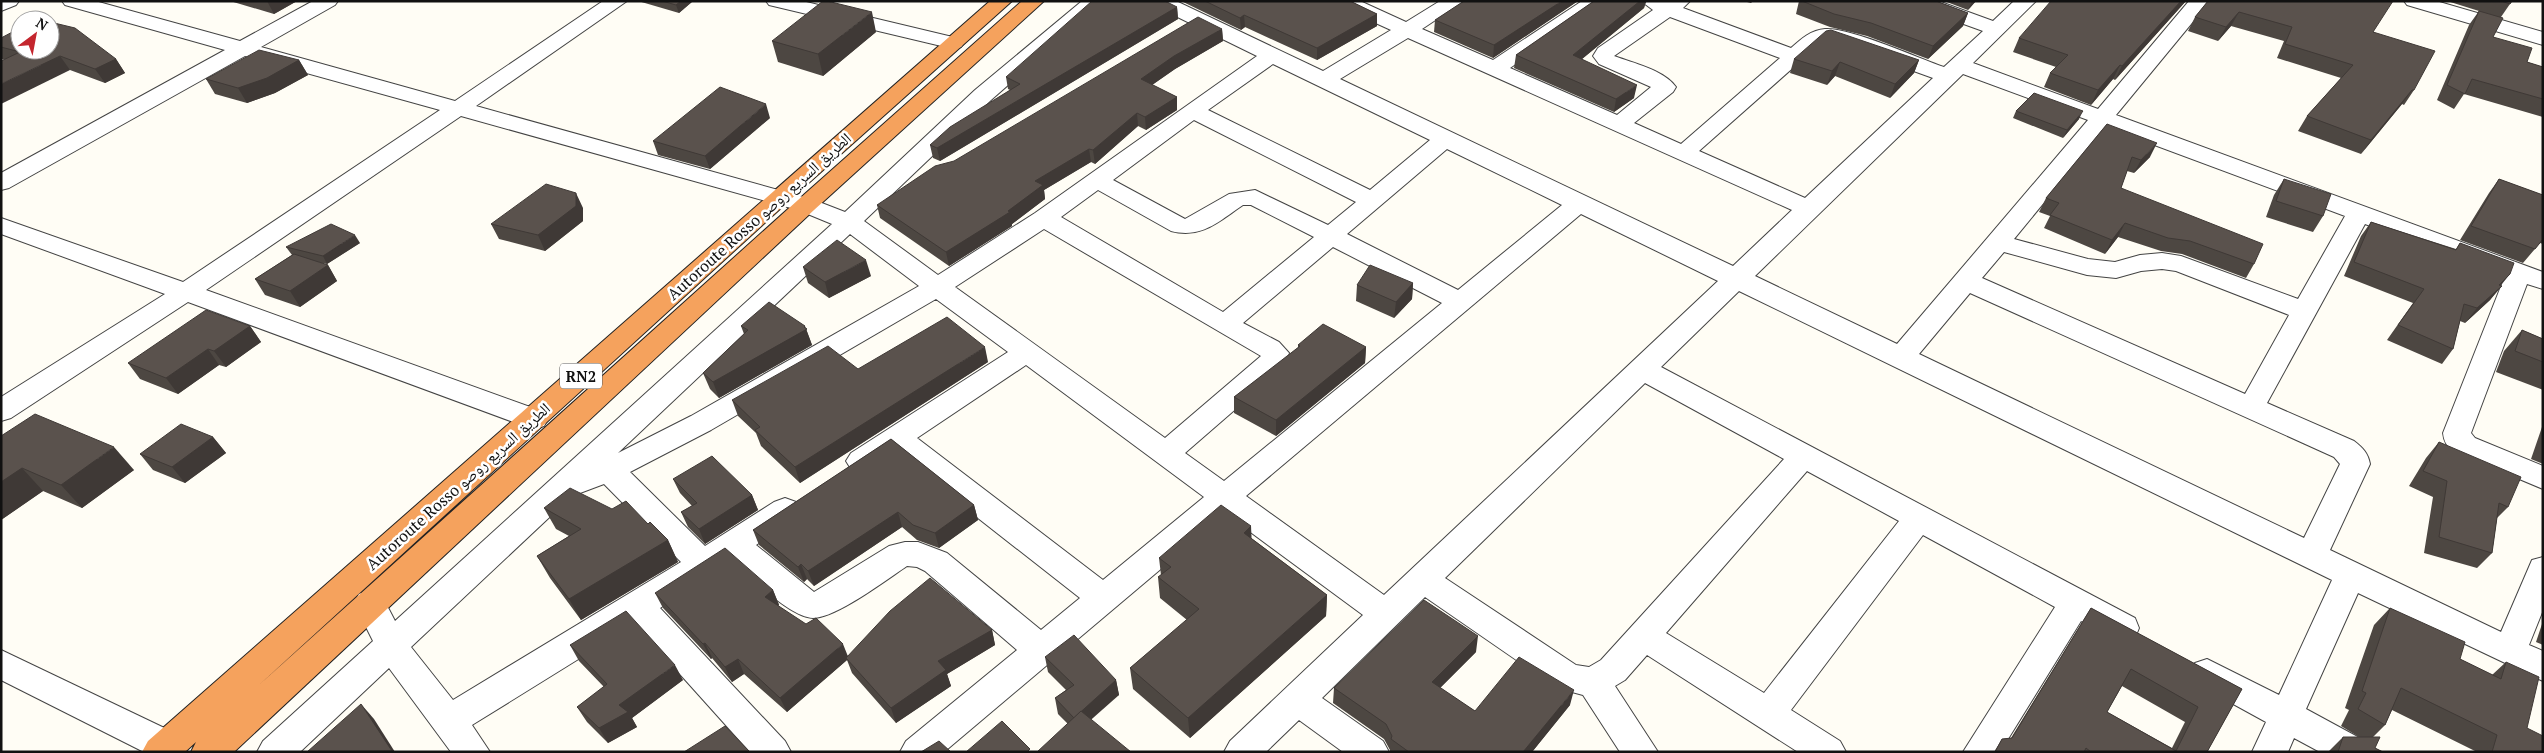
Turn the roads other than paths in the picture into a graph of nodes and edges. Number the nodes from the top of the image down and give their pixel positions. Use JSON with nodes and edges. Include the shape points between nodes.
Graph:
{"nodes":[{"id":1,"x":9,"y":1,"type":"edge"},
{"id":2,"x":72,"y":1,"type":"edge"},
{"id":3,"x":328,"y":1,"type":"edge"},
{"id":4,"x":617,"y":1,"type":"edge"},
{"id":5,"x":776,"y":1,"type":"edge"},
{"id":6,"x":1002,"y":1,"type":"edge"},
{"id":7,"x":1034,"y":1,"type":"edge"},
{"id":8,"x":1094,"y":1,"type":"edge"},
{"id":9,"x":1160,"y":1,"type":"edge"},
{"id":10,"x":1343,"y":1,"type":"edge"},
{"id":11,"x":1454,"y":1,"type":"edge"},
{"id":12,"x":1596,"y":1,"type":"edge"},
{"id":13,"x":1918,"y":1,"type":"edge"},
{"id":14,"x":2026,"y":1,"type":"edge"},
{"id":15,"x":2200,"y":1,"type":"edge"},
{"id":16,"x":2414,"y":1,"type":"edge"},
{"id":17,"x":1666,"y":4,"type":"edge"},
{"id":18,"x":1,"y":5,"type":"edge"},
{"id":19,"x":1997,"y":29,"type":"junction"},
{"id":20,"x":1407,"y":30,"type":"junction"},
{"id":21,"x":2543,"y":39,"type":"edge"},
{"id":22,"x":954,"y":44,"type":"junction"},
{"id":23,"x":241,"y":48,"type":"junction"},
{"id":24,"x":1271,"y":55,"type":"junction"},
{"id":25,"x":1794,"y":56,"type":"junction"},
{"id":26,"x":1494,"y":69,"type":"junction"},
{"id":27,"x":1953,"y":71,"type":"junction"},
{"id":28,"x":1324,"y":80,"type":"junction"},
{"id":29,"x":457,"y":110,"type":"junction"},
{"id":30,"x":1193,"y":111,"type":"junction"},
{"id":31,"x":2102,"y":118,"type":"junction"},
{"id":32,"x":1619,"y":124,"type":"junction"},
{"id":33,"x":1445,"y":139,"type":"junction"},
{"id":34,"x":1684,"y":153,"type":"junction"},
{"id":35,"x":1096,"y":180,"type":"junction"},
{"id":36,"x":1,"y":183,"type":"edge"},
{"id":37,"x":779,"y":197,"type":"junction"},
{"id":38,"x":1372,"y":201,"type":"junction"},
{"id":39,"x":1579,"y":203,"type":"junction"},
{"id":40,"x":806,"y":205,"type":"junction"},
{"id":41,"x":1809,"y":209,"type":"junction"},
{"id":42,"x":2359,"y":213,"type":"junction"},
{"id":43,"x":1044,"y":218,"type":"junction"},
{"id":44,"x":849,"y":222,"type":"junction"},
{"id":45,"x":1,"y":225,"type":"edge"},
{"id":46,"x":1332,"y":236,"type":"junction"},
{"id":47,"x":1998,"y":242,"type":"junction"},
{"id":48,"x":2531,"y":276,"type":"edge"},
{"id":49,"x":1736,"y":279,"type":"junction"},
{"id":50,"x":1965,"y":281,"type":"junction"},
{"id":51,"x":937,"y":287,"type":"junction"},
{"id":52,"x":186,"y":292,"type":"junction"},
{"id":53,"x":1460,"y":302,"type":"junction"},
{"id":54,"x":2304,"y":311,"type":"junction"},
{"id":55,"x":1225,"y":326,"type":"junction"},
{"id":56,"x":1027,"y":352,"type":"junction"},
{"id":57,"x":1901,"y":358,"type":"junction"},
{"id":58,"x":1642,"y":369,"type":"junction"},
{"id":59,"x":2251,"y":407,"type":"junction"},
{"id":60,"x":1,"y":411,"type":"edge"},
{"id":61,"x":534,"y":419,"type":"junction"},
{"id":62,"x":896,"y":438,"type":"junction"},
{"id":63,"x":1166,"y":453,"type":"junction"},
{"id":64,"x":1804,"y":456,"type":"junction"},
{"id":65,"x":608,"y":470,"type":"junction"},
{"id":66,"x":839,"y":475,"type":"edge"},
{"id":67,"x":2543,"y":478,"type":"edge"},
{"id":68,"x":557,"y":490,"type":"junction"},
{"id":69,"x":807,"y":496,"type":"edge"},
{"id":70,"x":1225,"y":497,"type":"junction"},
{"id":71,"x":1919,"y":518,"type":"junction"},
{"id":72,"x":733,"y":544,"type":"junction"},
{"id":73,"x":2311,"y":556,"type":"junction"},
{"id":74,"x":703,"y":564,"type":"junction"},
{"id":75,"x":2543,"y":570,"type":"edge"},
{"id":76,"x":2350,"y":575,"type":"junction"},
{"id":77,"x":1422,"y":579,"type":"junction"},
{"id":78,"x":1103,"y":598,"type":"junction"},
{"id":79,"x":2075,"y":602,"type":"junction"},
{"id":80,"x":370,"y":603,"type":"junction"},
{"id":81,"x":638,"y":606,"type":"junction"},
{"id":82,"x":1385,"y":614,"type":"junction"},
{"id":83,"x":1644,"y":636,"type":"junction"},
{"id":84,"x":2151,"y":643,"type":"edge"},
{"id":85,"x":390,"y":645,"type":"junction"},
{"id":86,"x":1041,"y":650,"type":"junction"},
{"id":87,"x":2510,"y":651,"type":"junction"},
{"id":88,"x":2185,"y":661,"type":"edge"},
{"id":89,"x":1,"y":664,"type":"edge"},
{"id":90,"x":2543,"y":667,"type":"edge"},
{"id":91,"x":1593,"y":682,"type":"junction"},
{"id":92,"x":1297,"y":699,"type":"junction"},
{"id":93,"x":1768,"y":714,"type":"junction"},
{"id":94,"x":2286,"y":716,"type":"junction"},
{"id":95,"x":449,"y":721,"type":"junction"},
{"id":96,"x":163,"y":749,"type":"edge"},
{"id":97,"x":209,"y":752,"type":"edge"},
{"id":98,"x":274,"y":752,"type":"edge"},
{"id":99,"x":472,"y":752,"type":"edge"},
{"id":100,"x":772,"y":752,"type":"edge"},
{"id":101,"x":918,"y":752,"type":"edge"},
{"id":102,"x":1242,"y":752,"type":"edge"},
{"id":103,"x":1371,"y":752,"type":"edge"},
{"id":104,"x":1640,"y":752,"type":"edge"},
{"id":105,"x":1828,"y":752,"type":"edge"},
{"id":106,"x":1981,"y":752,"type":"edge"},
{"id":107,"x":2270,"y":752,"type":"edge"},
{"id":108,"x":2353,"y":752,"type":"edge"}],
"edges":[{"from":1,"to":18,"type":"street"},
{"from":2,"to":23,"type":"street"},
{"from":3,"to":23,"type":"street"},
{"from":4,"to":29,"type":"street"},
{"from":5,"to":22,"type":"street"},
{"from":6,"to":22,"type":"highway","name":"Autoroute Rosso الطريق السريع روصو","number":"RN2"},
{"from":7,"to":40,"type":"highway","name":"Autoroute Rosso الطريق السريع روصو","number":"RN2"},
{"from":8,"to":44,"type":"street","via":[[983,94],[917,171]]},
{"from":9,"to":24,"type":"street","via":[[1189,24]]},
{"from":10,"to":20,"type":"street"},
{"from":11,"to":20,"type":"street"},
{"from":12,"to":26,"type":"street"},
{"from":13,"to":19,"type":"street"},
{"from":14,"to":19,"type":"street"},
{"from":15,"to":31,"type":"street"},
{"from":16,"to":21,"type":"street"},
{"from":17,"to":25,"type":"street"},
{"from":17,"to":32,"type":"street","via":[[1603,56],[1665,87]]},
{"from":19,"to":27,"type":"street"},
{"from":20,"to":26,"type":"street"},
{"from":20,"to":28,"type":"street"},
{"from":22,"to":37,"type":"highway","name":"Autoroute Rosso الطريق السريع روصو","number":"RN2"},
{"from":23,"to":29,"type":"street"},
{"from":23,"to":36,"type":"street"},
{"from":24,"to":28,"type":"street"},
{"from":24,"to":30,"type":"street"},
{"from":25,"to":27,"type":"street","via":[[1814,39],[1825,35]]},
{"from":25,"to":34,"type":"street"},
{"from":26,"to":32,"type":"street"},
{"from":27,"to":31,"type":"street"},
{"from":27,"to":41,"type":"street"},
{"from":28,"to":33,"type":"street"},
{"from":29,"to":37,"type":"street"},
{"from":29,"to":52,"type":"street"},
{"from":30,"to":35,"type":"street"},
{"from":30,"to":38,"type":"street"},
{"from":31,"to":42,"type":"street"},
{"from":31,"to":47,"type":"street"},
{"from":32,"to":34,"type":"street"},
{"from":33,"to":38,"type":"street"},
{"from":33,"to":39,"type":"street"},
{"from":34,"to":41,"type":"street"},
{"from":35,"to":43,"type":"street"},
{"from":35,"to":46,"type":"street","via":[[1180,226],[1192,227],[1245,196],[1254,197]]},
{"from":37,"to":40,"type":"street"},
{"from":37,"to":61,"type":"highway","name":"Autoroute Rosso الطريق السريع روصو","number":"RN2"},
{"from":38,"to":46,"type":"street"},
{"from":39,"to":49,"type":"street"},
{"from":39,"to":53,"type":"street"},
{"from":40,"to":44,"type":"street"},
{"from":40,"to":80,"type":"highway","name":"Autoroute Rosso الطريق السريع روصو","number":"RN2"},
{"from":41,"to":49,"type":"street"},
{"from":42,"to":48,"type":"street"},
{"from":42,"to":54,"type":"street"},
{"from":43,"to":51,"type":"street"},
{"from":43,"to":55,"type":"street"},
{"from":44,"to":51,"type":"street"},
{"from":44,"to":68,"type":"street"},
{"from":45,"to":52,"type":"street"},
{"from":46,"to":53,"type":"street"},
{"from":46,"to":55,"type":"street"},
{"from":47,"to":50,"type":"street"},
{"from":47,"to":54,"type":"street","via":[[2087,267],[2116,270],[2140,262],[2181,264]]},
{"from":48,"to":67,"type":"street","via":[[2456,433],[2465,446]]},
{"from":49,"to":57,"type":"street"},
{"from":49,"to":58,"type":"street"},
{"from":50,"to":57,"type":"street"},
{"from":50,"to":59,"type":"street"},
{"from":51,"to":56,"type":"street"},
{"from":51,"to":65,"type":"street","via":[[702,423]]},
{"from":52,"to":60,"type":"street"},
{"from":52,"to":61,"type":"street"},
{"from":53,"to":70,"type":"street"},
{"from":54,"to":59,"type":"street"},
{"from":55,"to":63,"type":"street","via":[[1269,348],[1275,354],[1274,360]]},
{"from":56,"to":62,"type":"street"},
{"from":56,"to":63,"type":"street"},
{"from":57,"to":73,"type":"street"},
{"from":58,"to":64,"type":"street"},
{"from":58,"to":77,"type":"street"},
{"from":59,"to":73,"type":"street","via":[[2344,449],[2354,457],[2356,464]]},
{"from":61,"to":96,"type":"highway","name":"Autoroute Rosso الطريق السريع روصو","number":"RN2"},
{"from":62,"to":66,"type":"street"},
{"from":62,"to":78,"type":"street"},
{"from":63,"to":70,"type":"street"},
{"from":64,"to":71,"type":"street"},
{"from":64,"to":83,"type":"street"},
{"from":65,"to":68,"type":"street"},
{"from":65,"to":74,"type":"street"},
{"from":68,"to":85,"type":"street"},
{"from":69,"to":72,"type":"street"},
{"from":70,"to":78,"type":"street"},
{"from":70,"to":82,"type":"street"},
{"from":71,"to":79,"type":"street"},
{"from":71,"to":93,"type":"street"},
{"from":72,"to":74,"type":"street"},
{"from":72,"to":86,"type":"street","via":[[801,600],[812,605],[824,603],[900,555],[911,552],[923,555],[936,562]]},
{"from":73,"to":76,"type":"street"},
{"from":74,"to":81,"type":"street"},
{"from":75,"to":87,"type":"street"},
{"from":76,"to":87,"type":"street"},
{"from":76,"to":94,"type":"street"},
{"from":77,"to":82,"type":"street"},
{"from":77,"to":91,"type":"street","via":[[1569,678]]},
{"from":78,"to":86,"type":"street"},
{"from":79,"to":84,"type":"street"},
{"from":79,"to":106,"type":"street"},
{"from":80,"to":85,"type":"street"},
{"from":80,"to":97,"type":"highway","name":"Autoroute Rosso الطريق السريع روصو","number":"RN2"},
{"from":81,"to":95,"type":"street"},
{"from":81,"to":100,"type":"street"},
{"from":82,"to":92,"type":"street"},
{"from":83,"to":91,"type":"street","via":[[1613,670]]},
{"from":83,"to":93,"type":"street"},
{"from":85,"to":95,"type":"street"},
{"from":85,"to":98,"type":"street"},
{"from":86,"to":101,"type":"street"},
{"from":87,"to":90,"type":"street"},
{"from":88,"to":94,"type":"street"},
{"from":89,"to":96,"type":"street"},
{"from":91,"to":104,"type":"street"},
{"from":92,"to":102,"type":"street"},
{"from":92,"to":103,"type":"street"},
{"from":93,"to":105,"type":"street"},
{"from":94,"to":107,"type":"street"},
{"from":94,"to":108,"type":"street"},
{"from":95,"to":99,"type":"street"}]}
